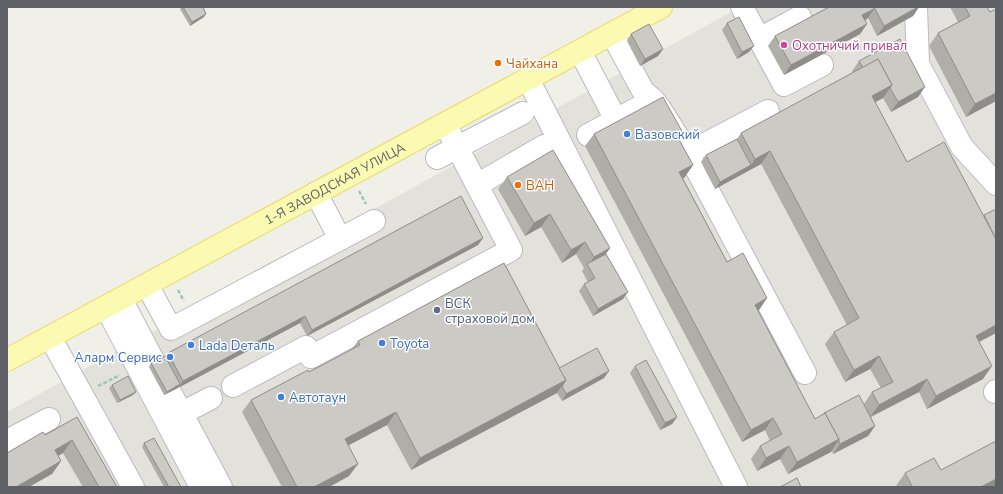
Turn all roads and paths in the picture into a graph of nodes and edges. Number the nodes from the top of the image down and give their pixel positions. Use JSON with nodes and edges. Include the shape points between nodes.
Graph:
{"nodes":[{"id":1,"x":661,"y":7,"type":"edge"},
{"id":2,"x":742,"y":7,"type":"edge"},
{"id":3,"x":916,"y":7,"type":"edge"},
{"id":4,"x":800,"y":17,"type":"dead end"},
{"id":5,"x":612,"y":34,"type":"junction"},
{"id":6,"x":759,"y":39,"type":"junction"},
{"id":7,"x":580,"y":51,"type":"junction"},
{"id":8,"x":822,"y":65,"type":"dead end"},
{"id":9,"x":528,"y":79,"type":"junction"},
{"id":10,"x":653,"y":100,"type":"junction"},
{"id":11,"x":768,"y":111,"type":"dead end"},
{"id":12,"x":523,"y":113,"type":"dead end"},
{"id":13,"x":616,"y":120,"type":"junction"},
{"id":14,"x":445,"y":124,"type":"junction"},
{"id":15,"x":588,"y":135,"type":"dead end"},
{"id":16,"x":544,"y":146,"type":"dead end"},
{"id":17,"x":457,"y":148,"type":"junction"},
{"id":18,"x":688,"y":153,"type":"junction"},
{"id":19,"x":437,"y":158,"type":"dead end"},
{"id":20,"x":996,"y":184,"type":"edge"},
{"id":21,"x":477,"y":185,"type":"junction"},
{"id":22,"x":316,"y":193,"type":"junction"},
{"id":23,"x":374,"y":221,"type":"dead end"},
{"id":24,"x":340,"y":239,"type":"junction"},
{"id":25,"x":147,"y":285,"type":"junction"},
{"id":26,"x":113,"y":303,"type":"junction"},
{"id":27,"x":171,"y":329,"type":"junction"},
{"id":28,"x":50,"y":337,"type":"junction"},
{"id":29,"x":146,"y":359,"type":"junction"},
{"id":30,"x":7,"y":360,"type":"edge"},
{"id":31,"x":805,"y":373,"type":"dead end"},
{"id":32,"x":233,"y":386,"type":"dead end"},
{"id":33,"x":170,"y":392,"type":"edge"},
{"id":34,"x":211,"y":398,"type":"dead end"},
{"id":35,"x":174,"y":418,"type":"junction"},
{"id":36,"x":49,"y":419,"type":"dead end"},
{"id":37,"x":7,"y":441,"type":"edge"},
{"id":38,"x":132,"y":487,"type":"edge"},
{"id":39,"x":201,"y":487,"type":"edge"},
{"id":40,"x":221,"y":487,"type":"edge"},
{"id":41,"x":736,"y":487,"type":"edge"}],
"edges":[{"from":1,"to":5,"type":"main road","name":"1-Я ЗАВОДСКАЯ УЛИЦА"},
{"from":2,"to":6,"type":"street"},
{"from":3,"to":20,"type":"street","via":[[918,64],[962,147]]},
{"from":4,"to":6,"type":"street"},
{"from":5,"to":7,"type":"main road","name":"1-Я ЗАВОДСКАЯ УЛИЦА"},
{"from":5,"to":10,"type":"street","via":[[642,91]]},
{"from":6,"to":8,"type":"street","via":[[784,85]]},
{"from":7,"to":9,"type":"main road","name":"1-Я ЗАВОДСКАЯ УЛИЦА"},
{"from":7,"to":13,"type":"street"},
{"from":9,"to":14,"type":"main road","name":"1-Я ЗАВОДСКАЯ УЛИЦА"},
{"from":9,"to":41,"type":"street"},
{"from":10,"to":13,"type":"street"},
{"from":10,"to":18,"type":"street"},
{"from":11,"to":18,"type":"street"},
{"from":12,"to":17,"type":"street"},
{"from":13,"to":15,"type":"street"},
{"from":14,"to":17,"type":"street"},
{"from":14,"to":22,"type":"main road","name":"1-Я ЗАВОДСКАЯ УЛИЦА"},
{"from":16,"to":21,"type":"street"},
{"from":17,"to":19,"type":"street"},
{"from":17,"to":21,"type":"street"},
{"from":18,"to":31,"type":"street"},
{"from":21,"to":32,"type":"street","via":[[512,250],[311,357],[306,347]]},
{"from":22,"to":24,"type":"street"},
{"from":22,"to":25,"type":"main road","name":"1-Я ЗАВОДСКАЯ УЛИЦА"},
{"from":23,"to":24,"type":"street"},
{"from":24,"to":27,"type":"street"},
{"from":25,"to":26,"type":"main road","name":"1-Я ЗАВОДСКАЯ УЛИЦА"},
{"from":25,"to":27,"type":"street"},
{"from":26,"to":28,"type":"main road","name":"1-Я ЗАВОДСКАЯ УЛИЦА"},
{"from":26,"to":29,"type":"street"},
{"from":27,"to":29,"type":"street","via":[[176,339]]},
{"from":28,"to":30,"type":"main road","name":"1-Я ЗАВОДСКАЯ УЛИЦА"},
{"from":28,"to":38,"type":"street"},
{"from":29,"to":35,"type":"street"},
{"from":33,"to":35,"type":"street"},
{"from":34,"to":35,"type":"street"},
{"from":35,"to":39,"type":"street"},
{"from":35,"to":40,"type":"street"},
{"from":36,"to":37,"type":"street"}]}
